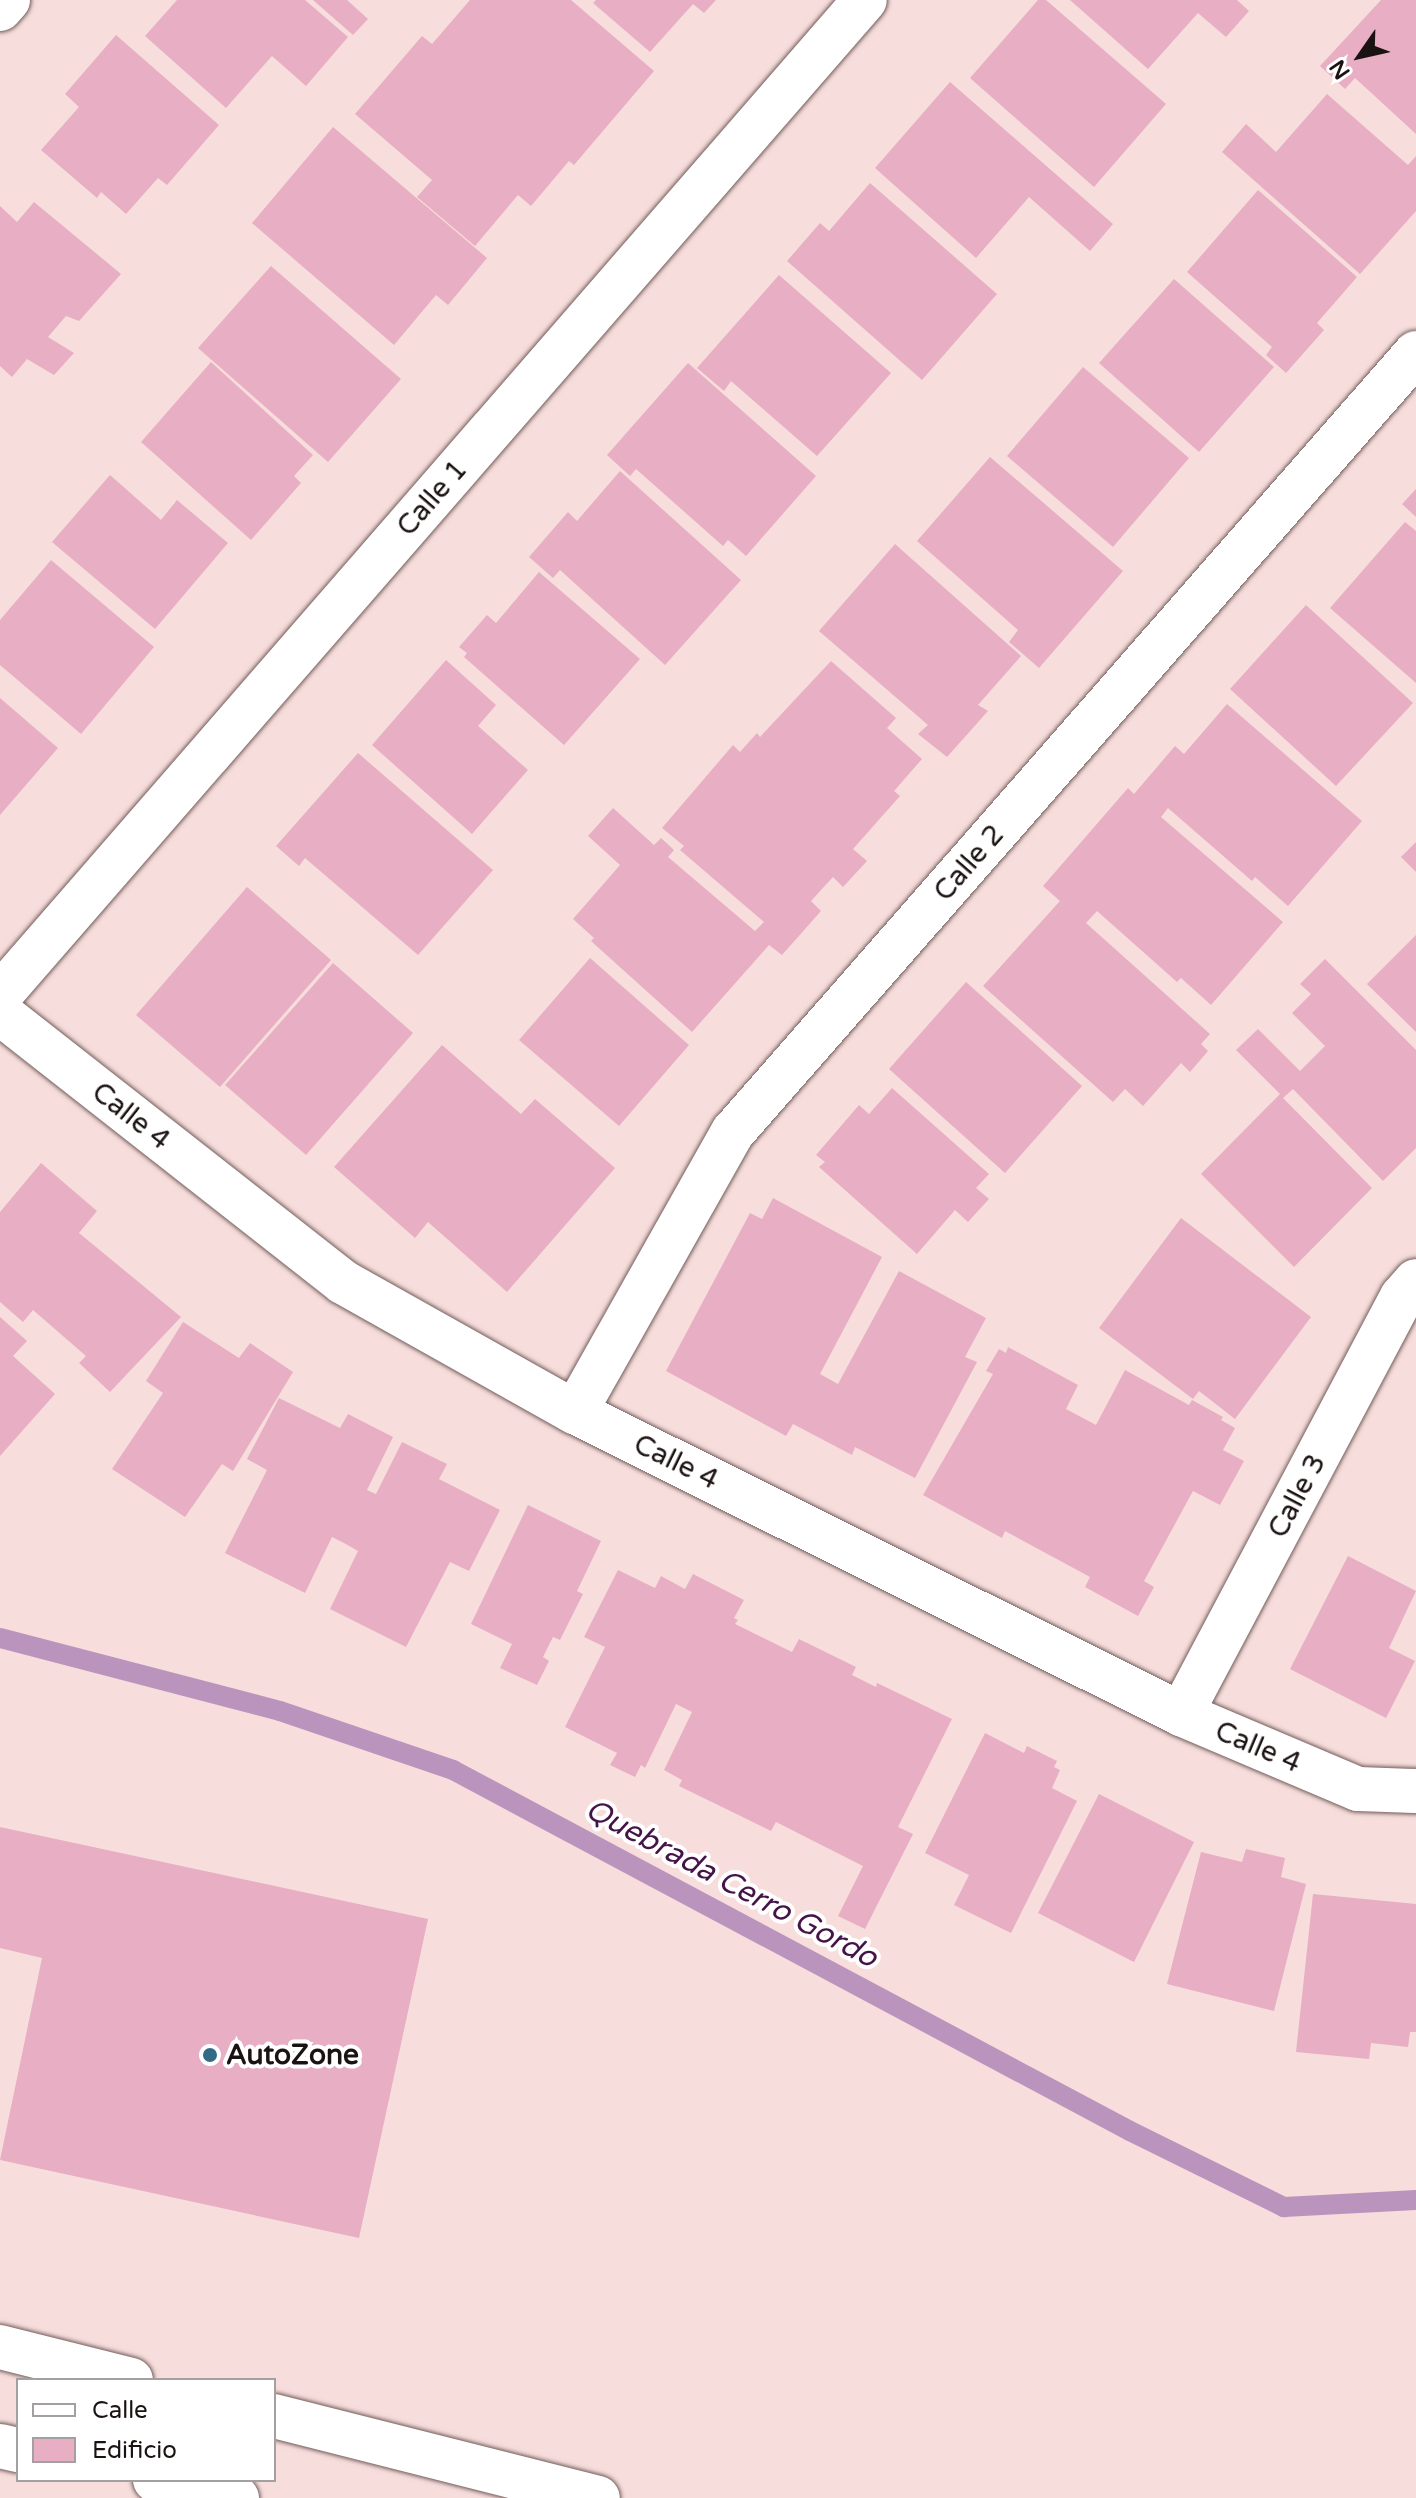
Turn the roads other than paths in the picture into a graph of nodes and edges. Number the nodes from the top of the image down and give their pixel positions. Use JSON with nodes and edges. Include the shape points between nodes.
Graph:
{"nodes":[{"id":1,"x":8,"y":0,"type":"edge"},
{"id":2,"x":865,"y":0,"type":"edge"},
{"id":3,"x":0,"y":9,"type":"edge"},
{"id":4,"x":1416,"y":353,"type":"edge"},
{"id":5,"x":0,"y":995,"type":"edge"},
{"id":6,"x":0,"y":1013,"type":"edge"},
{"id":7,"x":1416,"y":1281,"type":"edge"},
{"id":8,"x":575,"y":1412,"type":"junction"},
{"id":9,"x":1181,"y":1714,"type":"junction"},
{"id":10,"x":1416,"y":1791,"type":"edge"},
{"id":11,"x":0,"y":2347,"type":"edge"},
{"id":12,"x":123,"y":2378,"type":"edge"},
{"id":13,"x":276,"y":2417,"type":"edge"},
{"id":14,"x":164,"y":2482,"type":"edge"},
{"id":15,"x":237,"y":2498,"type":"edge"},
{"id":16,"x":598,"y":2498,"type":"edge"}],
"edges":[{"from":1,"to":3,"type":"street"},
{"from":2,"to":5,"type":"street","name":"Calle 1"},
{"from":4,"to":8,"type":"street","name":"Calle 2","via":[[733,1132]]},
{"from":6,"to":8,"type":"street","name":"Calle 4","via":[[343,1282]]},
{"from":7,"to":9,"type":"street","name":"Calle 3","via":[[1402,1297]]},
{"from":8,"to":9,"type":"street","name":"Calle 4"},
{"from":9,"to":10,"type":"street","name":"Calle 4","via":[[1358,1789]]},
{"from":11,"to":12,"type":"street"},
{"from":13,"to":16,"type":"street"},
{"from":14,"to":15,"type":"street"}]}
